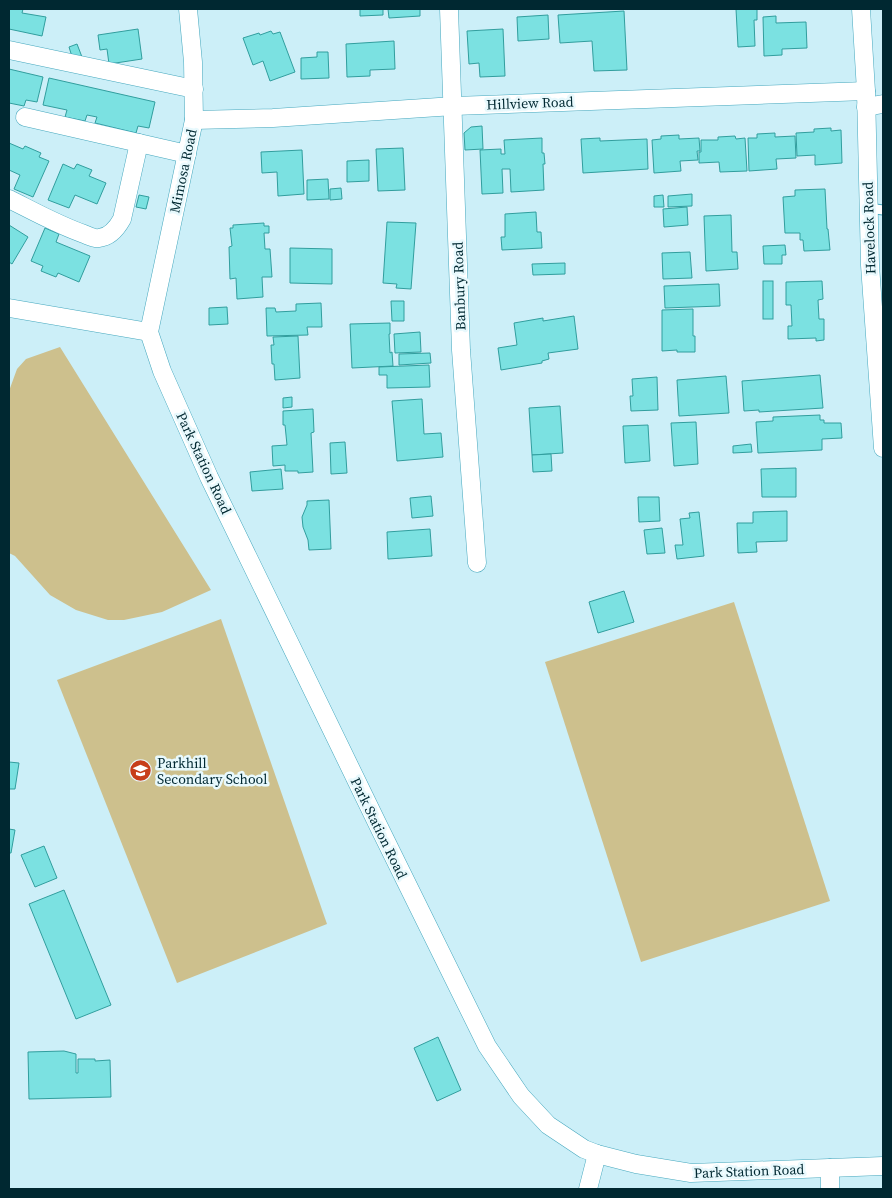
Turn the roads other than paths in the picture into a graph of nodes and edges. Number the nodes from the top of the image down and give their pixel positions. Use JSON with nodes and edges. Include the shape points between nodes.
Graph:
{"nodes":[{"id":1,"x":188,"y":9,"type":"edge"},
{"id":2,"x":450,"y":9,"type":"edge"},
{"id":3,"x":861,"y":9,"type":"edge"},
{"id":4,"x":9,"y":50,"type":"edge"},
{"id":5,"x":194,"y":89,"type":"junction"},
{"id":6,"x":866,"y":99,"type":"junction"},
{"id":7,"x":883,"y":104,"type":"edge"},
{"id":8,"x":454,"y":106,"type":"junction"},
{"id":9,"x":25,"y":116,"type":"dead end"},
{"id":10,"x":194,"y":120,"type":"junction"},
{"id":11,"x":139,"y":143,"type":"junction"},
{"id":12,"x":187,"y":154,"type":"junction"},
{"id":13,"x":9,"y":198,"type":"edge"},
{"id":14,"x":876,"y":209,"type":"edge"},
{"id":15,"x":9,"y":308,"type":"edge"},
{"id":16,"x":149,"y":332,"type":"junction"},
{"id":17,"x":883,"y":448,"type":"edge"},
{"id":18,"x":477,"y":563,"type":"dead end"},
{"id":19,"x":597,"y":1154,"type":"junction"},
{"id":20,"x":883,"y":1166,"type":"edge"},
{"id":21,"x":830,"y":1168,"type":"junction"},
{"id":22,"x":588,"y":1189,"type":"edge"},
{"id":23,"x":830,"y":1189,"type":"edge"}],
"edges":[{"from":1,"to":5,"type":"street","name":"Mimosa Road"},
{"from":2,"to":8,"type":"street","name":"Banbury Road"},
{"from":3,"to":6,"type":"street","name":"Havelock Road"},
{"from":4,"to":5,"type":"street"},
{"from":5,"to":10,"type":"street","name":"Mimosa Road"},
{"from":6,"to":7,"type":"street","name":"Hillview Road"},
{"from":6,"to":8,"type":"street","name":"Hillview Road"},
{"from":6,"to":14,"type":"street","name":"Havelock Road"},
{"from":8,"to":10,"type":"street","name":"Hillview Road"},
{"from":8,"to":18,"type":"street","name":"Banbury Road","via":[[461,350]]},
{"from":9,"to":11,"type":"street"},
{"from":10,"to":12,"type":"street","name":"Mimosa Road"},
{"from":11,"to":12,"type":"street"},
{"from":11,"to":13,"type":"street","via":[[122,219],[118,228],[104,237],[96,238],[65,227]]},
{"from":12,"to":16,"type":"street","name":"Mimosa Road"},
{"from":14,"to":17,"type":"street","name":"Havelock Road","via":[[870,265]]},
{"from":15,"to":16,"type":"street"},
{"from":16,"to":19,"type":"street","name":"Park Station Road","via":[[162,371],[209,477],[487,1046],[521,1096],[548,1125]]},
{"from":19,"to":21,"type":"street","name":"Park Station Road","via":[[691,1173]]},
{"from":19,"to":22,"type":"street"},
{"from":20,"to":21,"type":"street","name":"Park Station Road"},
{"from":21,"to":23,"type":"street"}]}
